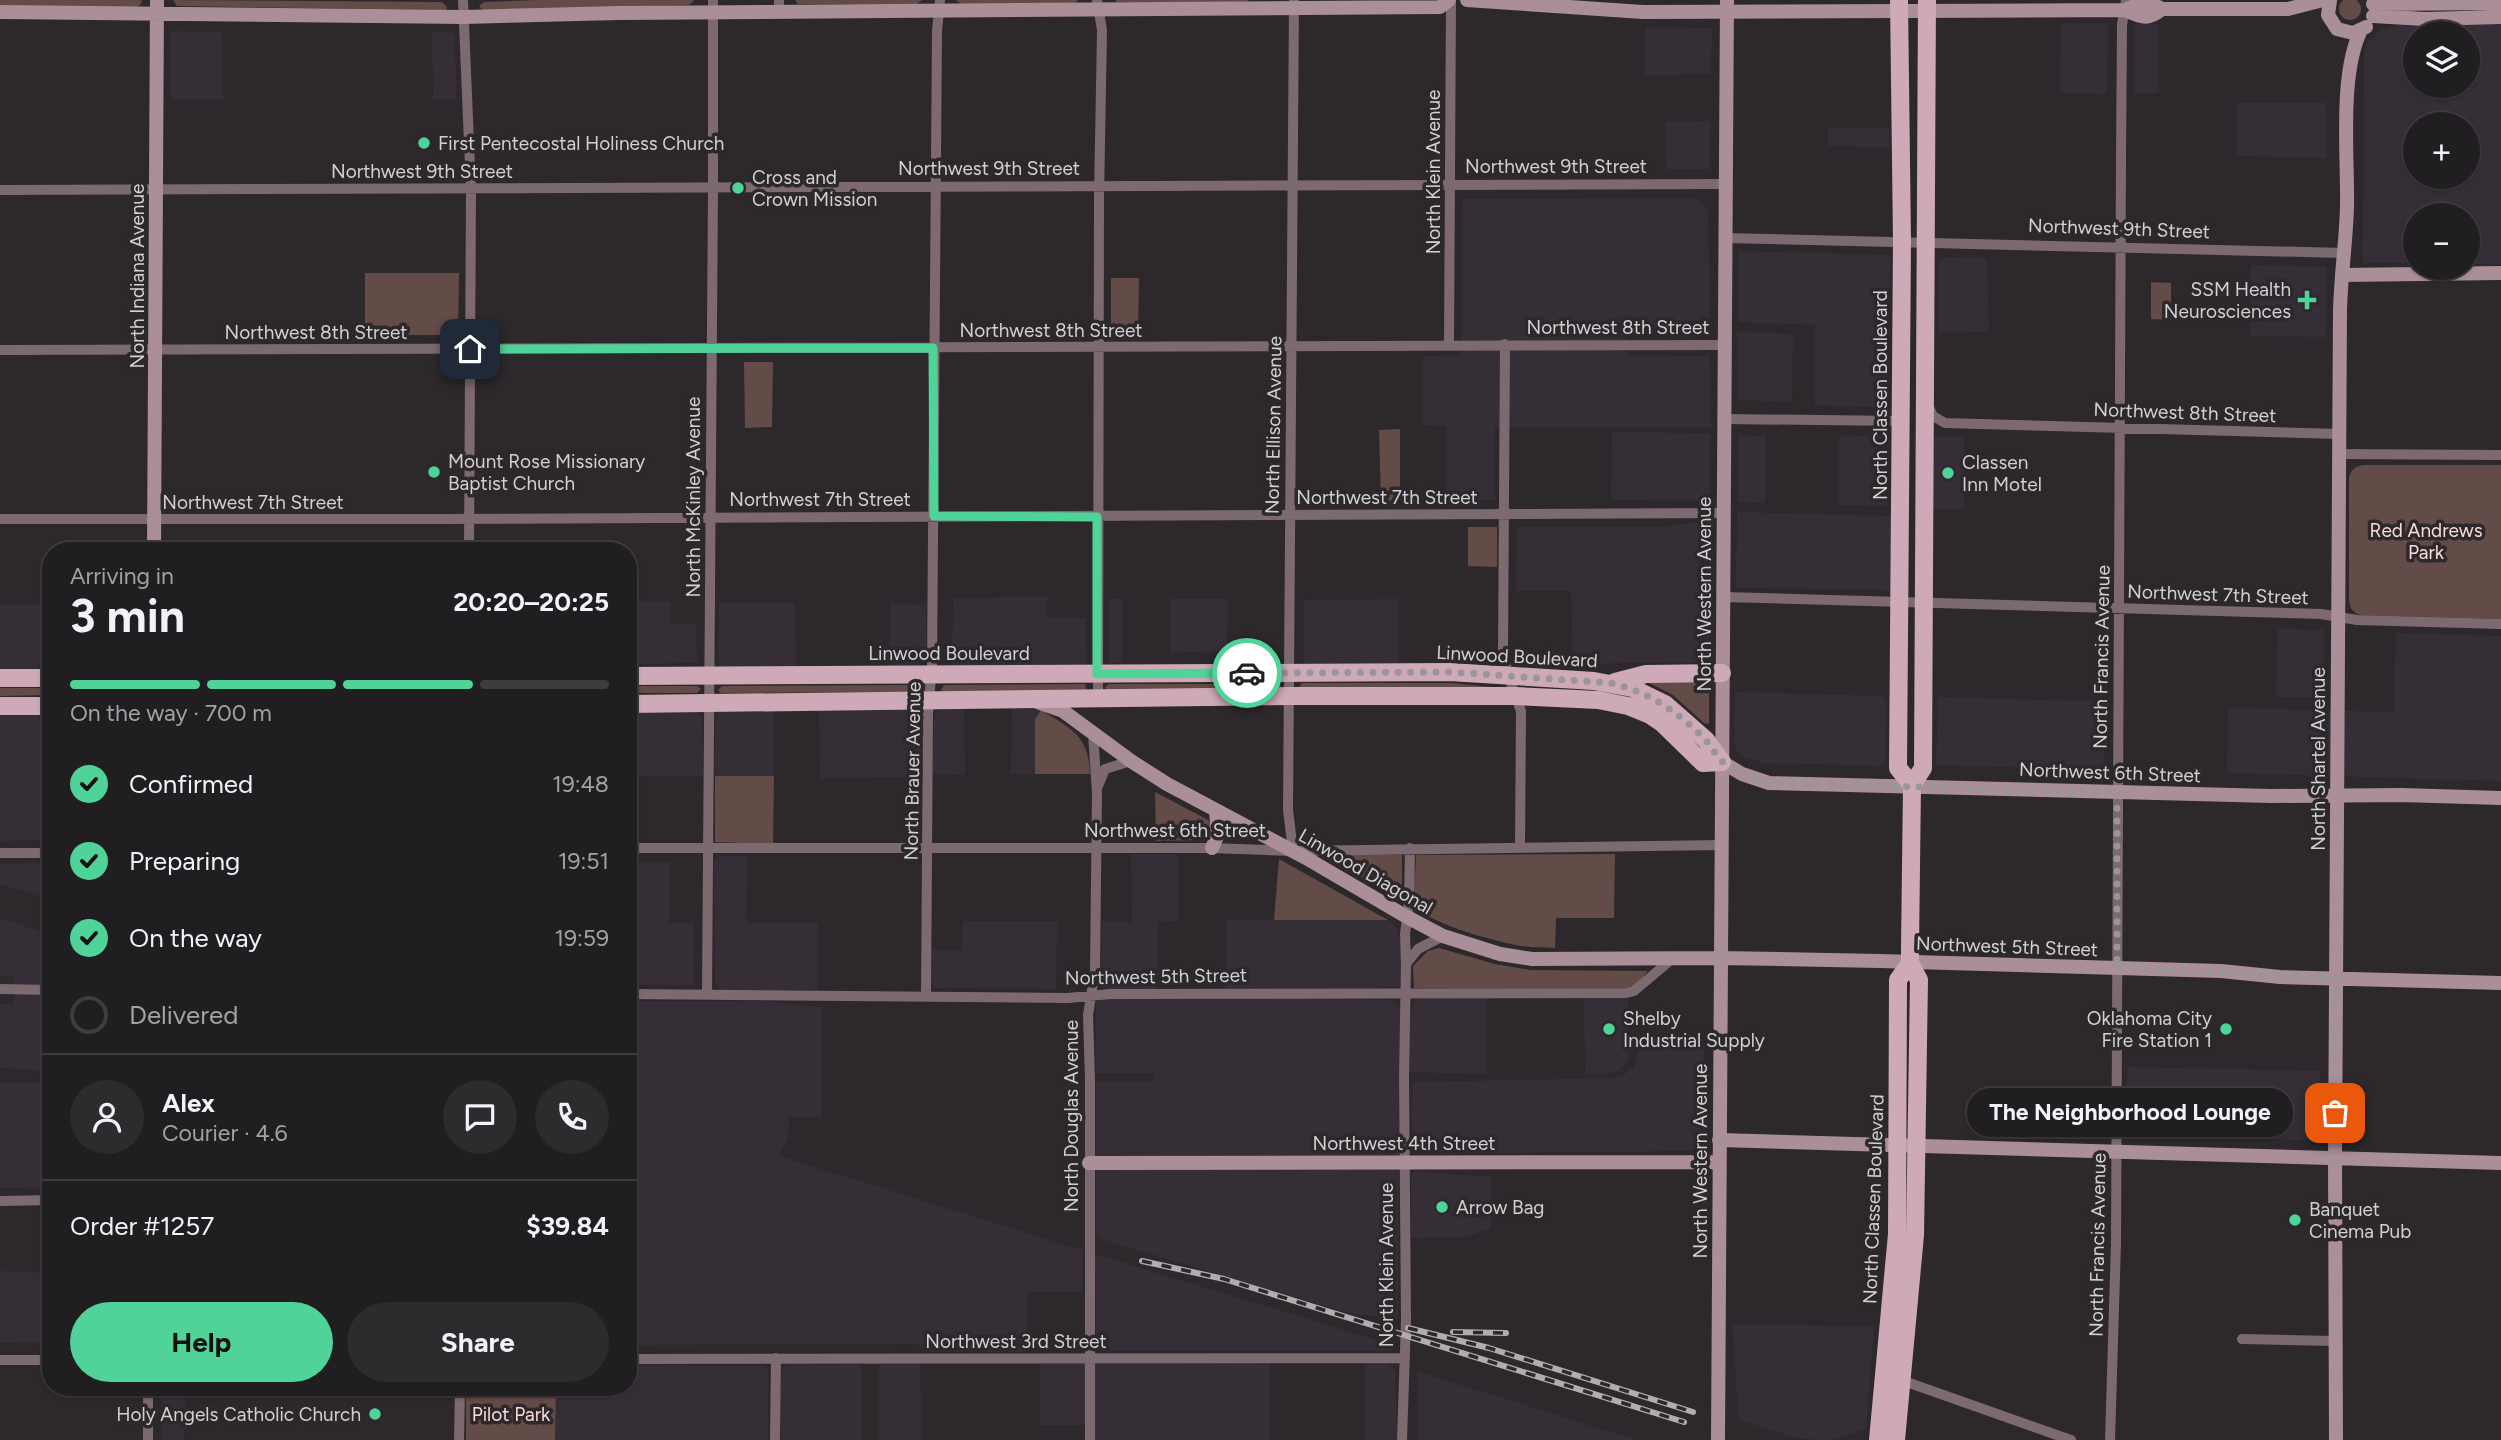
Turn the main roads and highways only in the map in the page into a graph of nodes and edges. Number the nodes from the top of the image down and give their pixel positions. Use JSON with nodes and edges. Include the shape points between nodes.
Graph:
{"nodes":[{"id":1,"x":1450,"y":0,"type":"edge"},
{"id":2,"x":1467,"y":0,"type":"edge"},
{"id":3,"x":2323,"y":0,"type":"edge"},
{"id":4,"x":2330,"y":0,"type":"edge"},
{"id":5,"x":2501,"y":3,"type":"edge"},
{"id":6,"x":1265,"y":4,"type":"edge"},
{"id":7,"x":1294,"y":4,"type":"edge"},
{"id":8,"x":939,"y":5,"type":"edge"},
{"id":9,"x":1098,"y":5,"type":"edge"},
{"id":10,"x":1899,"y":5,"type":"edge"},
{"id":11,"x":1927,"y":5,"type":"edge"},
{"id":12,"x":2125,"y":5,"type":"edge"},
{"id":13,"x":157,"y":6,"type":"edge"},
{"id":14,"x":713,"y":6,"type":"edge"},
{"id":15,"x":779,"y":6,"type":"edge"},
{"id":16,"x":1727,"y":6,"type":"edge"},
{"id":17,"x":2373,"y":7,"type":"edge"},
{"id":18,"x":2288,"y":9,"type":"junction"},
{"id":19,"x":0,"y":12,"type":"edge"},
{"id":20,"x":2501,"y":17,"type":"edge"},
{"id":21,"x":2334,"y":25,"type":"junction"},
{"id":22,"x":2361,"y":30,"type":"junction"},
{"id":23,"x":2348,"y":78,"type":"junction"},
{"id":24,"x":2501,"y":273,"type":"edge"},
{"id":25,"x":2342,"y":275,"type":"junction"},
{"id":26,"x":154,"y":542,"type":"edge"},
{"id":27,"x":1722,"y":673,"type":"junction"},
{"id":28,"x":637,"y":676,"type":"edge"},
{"id":29,"x":0,"y":678,"type":"edge"},
{"id":30,"x":42,"y":678,"type":"edge"},
{"id":31,"x":1611,"y":683,"type":"junction"},
{"id":32,"x":1029,"y":699,"type":"junction"},
{"id":33,"x":637,"y":704,"type":"edge"},
{"id":34,"x":0,"y":706,"type":"edge"},
{"id":35,"x":42,"y":706,"type":"edge"},
{"id":36,"x":1722,"y":762,"type":"junction"},
{"id":37,"x":1912,"y":785,"type":"junction"},
{"id":38,"x":2337,"y":796,"type":"junction"},
{"id":39,"x":2501,"y":798,"type":"edge"},
{"id":40,"x":1216,"y":811,"type":"junction"},
{"id":41,"x":1212,"y":848,"type":"road end"},
{"id":42,"x":1721,"y":958,"type":"junction"},
{"id":43,"x":1910,"y":963,"type":"junction"},
{"id":44,"x":2336,"y":978,"type":"junction"},
{"id":45,"x":2501,"y":983,"type":"edge"},
{"id":46,"x":1720,"y":1140,"type":"junction"},
{"id":47,"x":1907,"y":1145,"type":"junction"},
{"id":48,"x":2335,"y":1158,"type":"junction"},
{"id":49,"x":1720,"y":1162,"type":"junction"},
{"id":50,"x":1089,"y":1163,"type":"road end"},
{"id":51,"x":2501,"y":1163,"type":"edge"},
{"id":52,"x":1718,"y":1440,"type":"edge"},
{"id":53,"x":1878,"y":1440,"type":"edge"},
{"id":54,"x":1896,"y":1440,"type":"edge"},
{"id":55,"x":2336,"y":1440,"type":"edge"}],
"edges":[{"from":1,"to":7,"type":"main road","via":[[1440,7]]},
{"from":2,"to":16,"type":"main road","via":[[1594,10]]},
{"from":3,"to":18,"type":"main road"},
{"from":4,"to":21,"type":"main road","name":"North Shartel Avenue","via":[[2327,10]]},
{"from":5,"to":17,"type":"main road"},
{"from":6,"to":7,"type":"main road"},
{"from":6,"to":9,"type":"main road"},
{"from":8,"to":9,"type":"main road"},
{"from":8,"to":15,"type":"main road"},
{"from":10,"to":11,"type":"main road"},
{"from":10,"to":16,"type":"main road"},
{"from":10,"to":37,"type":"main road","name":"North Classen Boulevard","via":[[1898,768]]},
{"from":11,"to":12,"type":"main road"},
{"from":11,"to":37,"type":"main road","name":"North Classen Boulevard","via":[[1923,768]]},
{"from":12,"to":18,"type":"main road","via":[[2152,2],[2162,9]]},
{"from":13,"to":14,"type":"main road","via":[[464,18]]},
{"from":13,"to":19,"type":"main road"},
{"from":13,"to":26,"type":"main road","name":"North Indiana Avenue"},
{"from":14,"to":15,"type":"main road"},
{"from":16,"to":27,"type":"main road","name":"North Western Avenue"},
{"from":17,"to":20,"type":"main road","via":[[2426,19]]},
{"from":17,"to":22,"type":"main road","via":[[2369,24]]},
{"from":18,"to":21,"type":"main road"},
{"from":21,"to":22,"type":"main road","via":[[2348,33]]},
{"from":21,"to":23,"type":"main road","name":"North Shartel Avenue","via":[[2344,47]]},
{"from":22,"to":23,"type":"main road","name":"North Shartel Avenue"},
{"from":23,"to":25,"type":"main road","name":"North Shartel Avenue"},
{"from":24,"to":25,"type":"main road"},
{"from":25,"to":38,"type":"main road","name":"North Shartel Avenue"},
{"from":27,"to":31,"type":"main road","via":[[1647,674]]},
{"from":27,"to":36,"type":"main road","name":"North Western Avenue"},
{"from":28,"to":31,"type":"main road","name":"Linwood Boulevard","via":[[1450,672]]},
{"from":29,"to":30,"type":"main road"},
{"from":31,"to":36,"type":"main road","name":"Linwood Boulevard","via":[[1665,704],[1706,740]]},
{"from":32,"to":33,"type":"main road","name":"Linwood Boulevard"},
{"from":32,"to":36,"type":"main road","name":"Linwood Boulevard","via":[[1516,696],[1598,700],[1628,706],[1662,723],[1703,763]]},
{"from":32,"to":40,"type":"main road","name":"Linwood Diagonal","via":[[1063,710],[1131,761]]},
{"from":34,"to":35,"type":"main road"},
{"from":36,"to":37,"type":"main road","name":"Northwest 6th Street","via":[[1769,783]]},
{"from":36,"to":42,"type":"main road","name":"North Western Avenue"},
{"from":37,"to":38,"type":"main road","name":"Northwest 6th Street"},
{"from":37,"to":43,"type":"main road","name":"North Classen Boulevard"},
{"from":38,"to":39,"type":"main road","name":"Northwest 6th Street"},
{"from":38,"to":44,"type":"main road","name":"North Shartel Avenue"},
{"from":40,"to":41,"type":"main road","via":[[1218,834]]},
{"from":40,"to":42,"type":"main road","name":"Linwood Diagonal","via":[[1443,936],[1500,954],[1532,959]]},
{"from":42,"to":43,"type":"main road","name":"Northwest 5th Street"},
{"from":42,"to":46,"type":"main road","name":"North Western Avenue"},
{"from":43,"to":44,"type":"main road","name":"Northwest 5th Street"},
{"from":43,"to":47,"type":"main road","name":"North Classen Boulevard","via":[[1898,980]]},
{"from":44,"to":45,"type":"main road","name":"Northwest 5th Street"},
{"from":44,"to":48,"type":"main road","name":"North Shartel Avenue"},
{"from":46,"to":47,"type":"main road"},
{"from":46,"to":49,"type":"main road","name":"North Western Avenue"},
{"from":47,"to":48,"type":"main road"},
{"from":47,"to":53,"type":"main road","name":"North Classen Boulevard"},
{"from":47,"to":54,"type":"main road","name":"North Classen Boulevard","via":[[1915,1235]]},
{"from":48,"to":51,"type":"main road"},
{"from":48,"to":55,"type":"main road","name":"North Shartel Avenue"},
{"from":49,"to":50,"type":"main road","name":"Northwest 4th Street"},
{"from":49,"to":52,"type":"main road","name":"North Western Avenue"}]}
